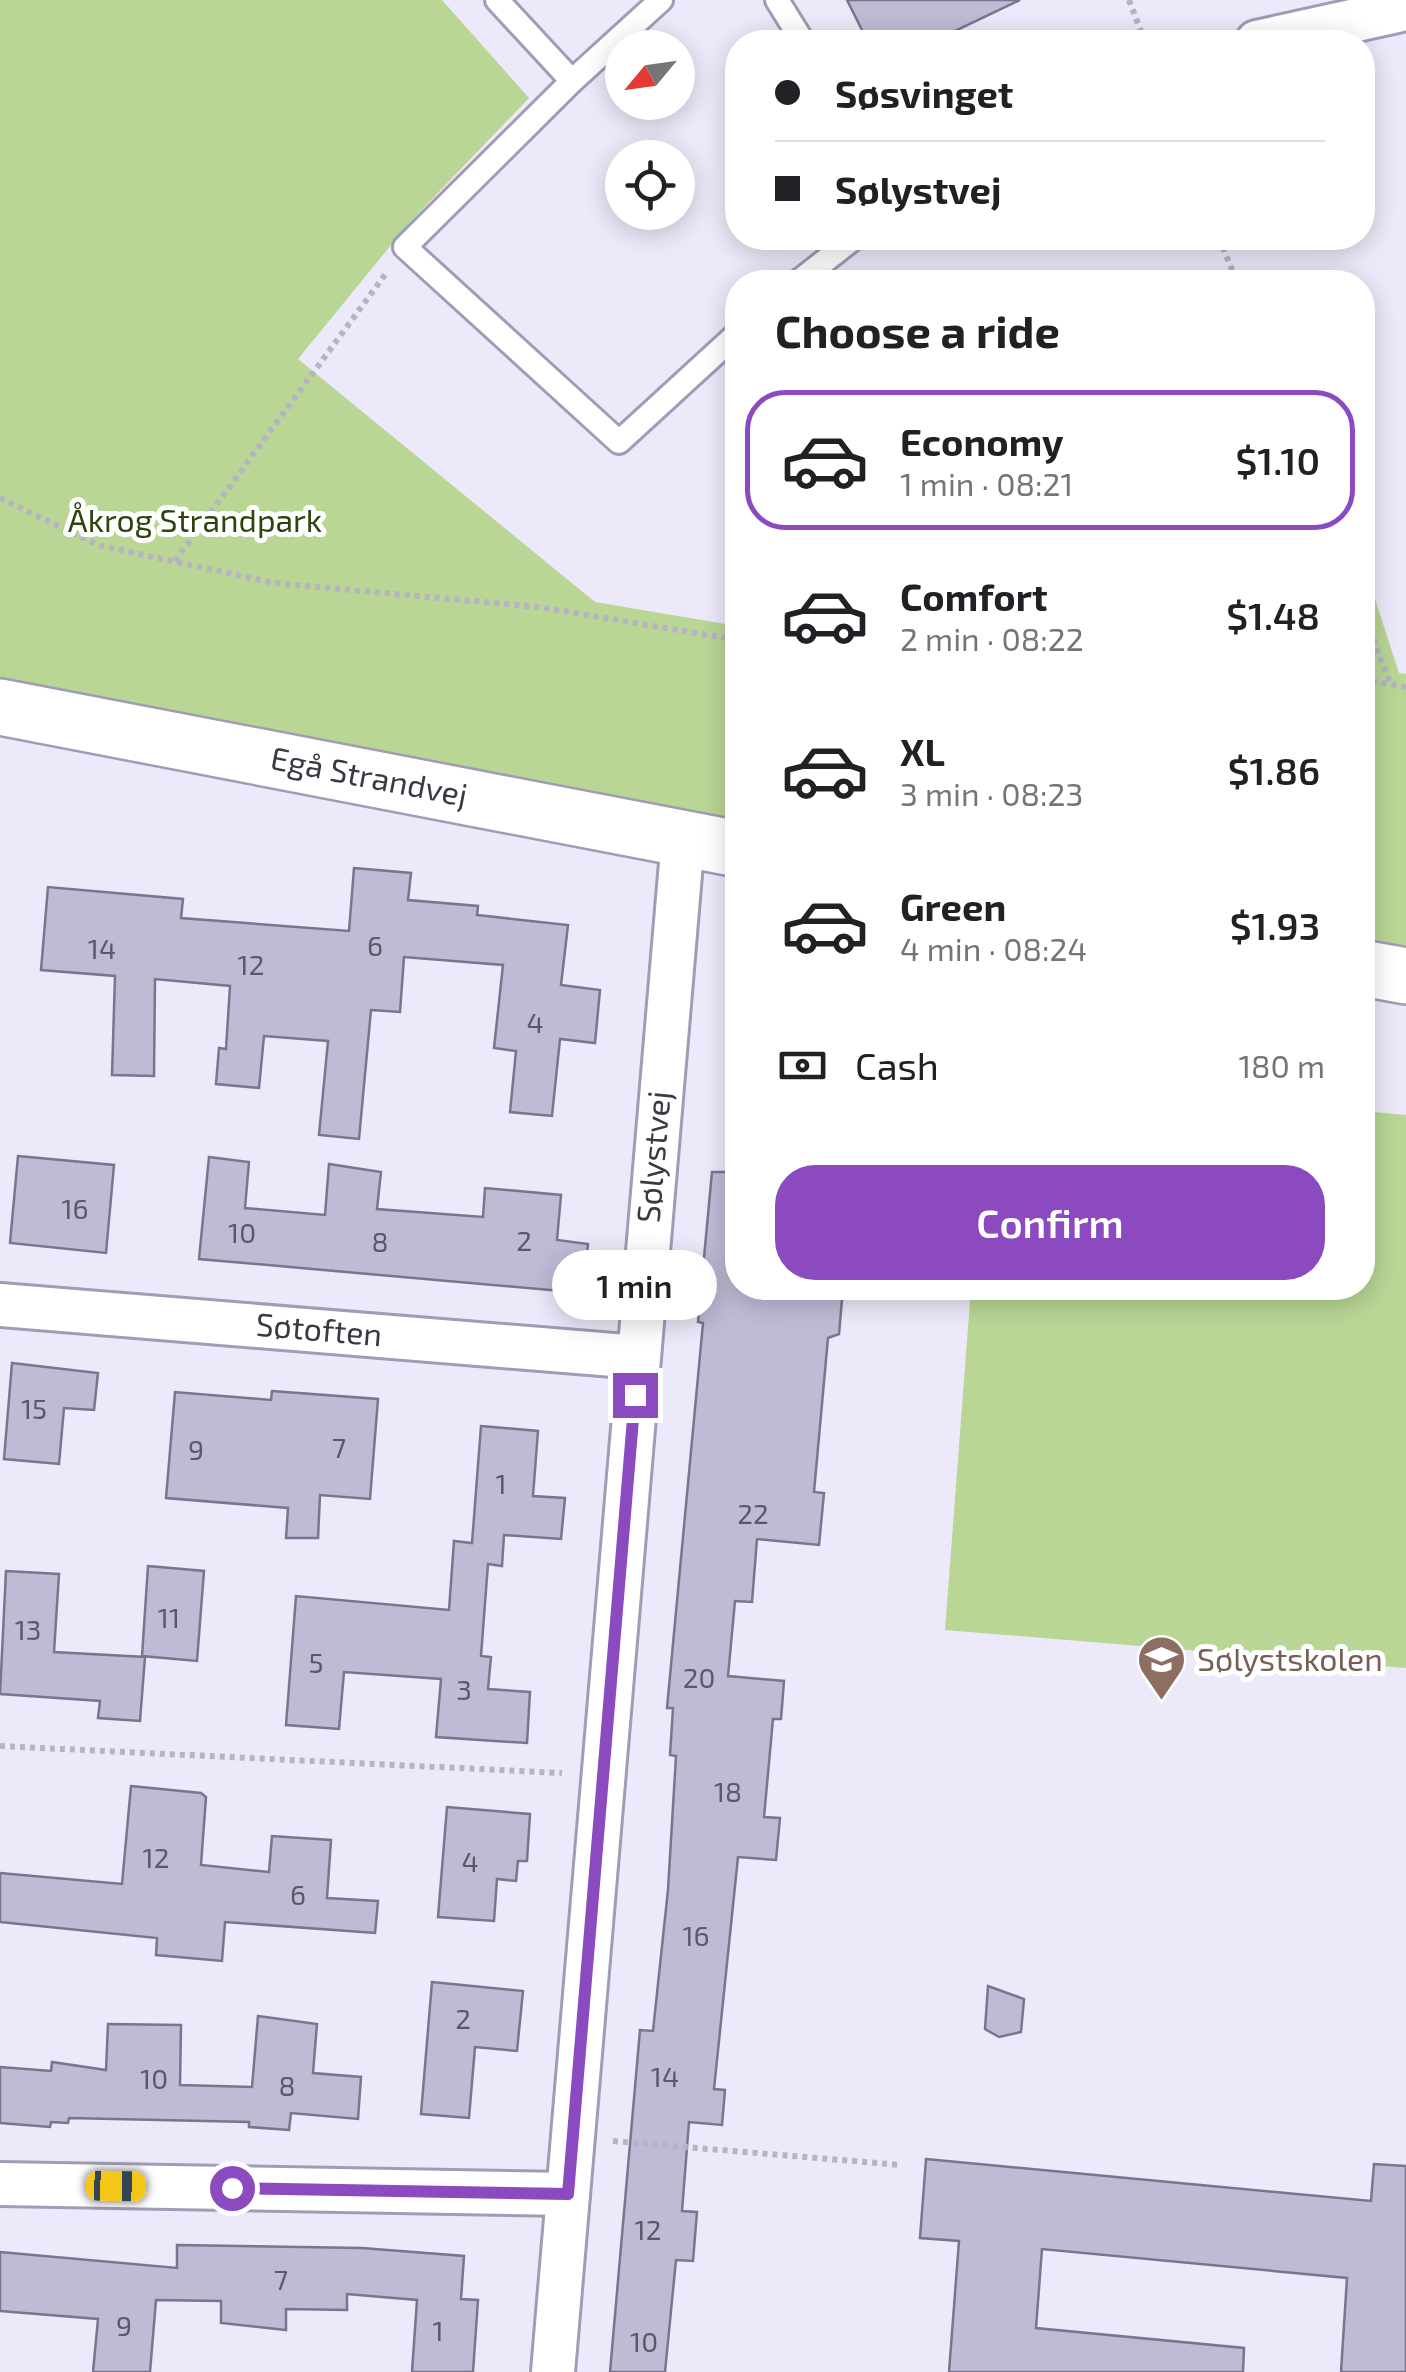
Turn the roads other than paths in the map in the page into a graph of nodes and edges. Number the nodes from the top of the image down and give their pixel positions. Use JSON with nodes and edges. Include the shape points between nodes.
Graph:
{"nodes":[{"id":1,"x":498,"y":0,"type":"edge"},
{"id":2,"x":661,"y":0,"type":"edge"},
{"id":3,"x":777,"y":0,"type":"edge"},
{"id":4,"x":1406,"y":9,"type":"edge"},
{"id":5,"x":796,"y":30,"type":"edge"},
{"id":6,"x":1311,"y":30,"type":"edge"},
{"id":7,"x":572,"y":81,"type":"junction"},
{"id":8,"x":839,"y":250,"type":"edge"},
{"id":9,"x":813,"y":270,"type":"edge"},
{"id":10,"x":725,"y":345,"type":"edge"},
{"id":11,"x":0,"y":707,"type":"edge"},
{"id":12,"x":683,"y":838,"type":"junction"},
{"id":13,"x":725,"y":846,"type":"edge"},
{"id":14,"x":1375,"y":970,"type":"edge"},
{"id":15,"x":1406,"y":976,"type":"edge"},
{"id":16,"x":0,"y":1305,"type":"edge"},
{"id":17,"x":638,"y":1357,"type":"junction"},
{"id":18,"x":0,"y":2184,"type":"edge"},
{"id":19,"x":568,"y":2194,"type":"junction"},
{"id":20,"x":553,"y":2372,"type":"edge"}],
"edges":[{"from":1,"to":7,"type":"lane"},
{"from":2,"to":7,"type":"lane"},
{"from":3,"to":5,"type":"lane"},
{"from":4,"to":6,"type":"street"},
{"from":7,"to":10,"type":"lane","via":[[405,248],[620,442]]},
{"from":8,"to":9,"type":"lane"},
{"from":11,"to":12,"type":"street","name":"Egå Strandvej"},
{"from":12,"to":13,"type":"street","name":"Egå Strandvej"},
{"from":12,"to":17,"type":"street","name":"Sølystvej"},
{"from":14,"to":15,"type":"street"},
{"from":16,"to":17,"type":"street","name":"Søtoften"},
{"from":17,"to":19,"type":"street","name":"Sølystvej"},
{"from":18,"to":19,"type":"street"},
{"from":19,"to":20,"type":"street","name":"Sølystvej"}]}
